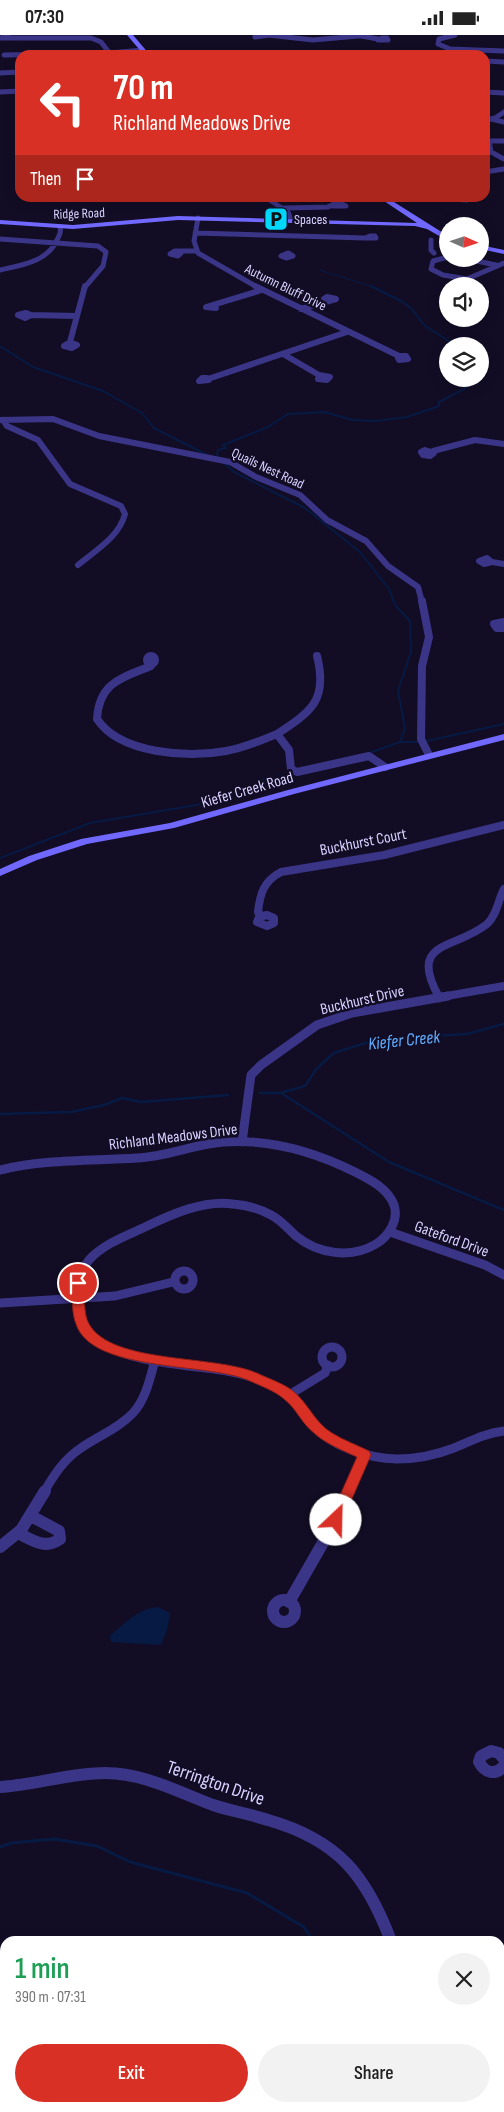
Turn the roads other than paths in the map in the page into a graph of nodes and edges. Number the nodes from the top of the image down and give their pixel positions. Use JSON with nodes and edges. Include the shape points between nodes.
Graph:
{"nodes":[{"id":1,"x":130,"y":35,"type":"edge"},
{"id":2,"x":258,"y":35,"type":"edge"},
{"id":3,"x":269,"y":35,"type":"edge"},
{"id":4,"x":357,"y":35,"type":"edge"},
{"id":5,"x":455,"y":35,"type":"edge"},
{"id":6,"x":11,"y":38,"type":"dead end"},
{"id":7,"x":378,"y":39,"type":"dead end"},
{"id":8,"x":106,"y":50,"type":"edge"},
{"id":9,"x":142,"y":50,"type":"edge"},
{"id":10,"x":477,"y":50,"type":"edge"},
{"id":11,"x":490,"y":50,"type":"edge"},
{"id":12,"x":504,"y":51,"type":"edge"},
{"id":13,"x":1,"y":55,"type":"edge"},
{"id":14,"x":15,"y":55,"type":"edge"},
{"id":15,"x":490,"y":61,"type":"edge"},
{"id":16,"x":504,"y":62,"type":"edge"},
{"id":17,"x":15,"y":72,"type":"edge"},
{"id":18,"x":0,"y":73,"type":"edge"},
{"id":19,"x":15,"y":91,"type":"edge"},
{"id":20,"x":0,"y":92,"type":"edge"},
{"id":21,"x":490,"y":92,"type":"edge"},
{"id":22,"x":504,"y":93,"type":"edge"},
{"id":23,"x":504,"y":112,"type":"edge"},
{"id":24,"x":491,"y":119,"type":"joint"},
{"id":25,"x":504,"y":122,"type":"edge"},
{"id":26,"x":490,"y":141,"type":"edge"},
{"id":27,"x":504,"y":141,"type":"edge"},
{"id":28,"x":490,"y":149,"type":"edge"},
{"id":29,"x":504,"y":159,"type":"edge"},
{"id":30,"x":504,"y":169,"type":"edge"},
{"id":31,"x":490,"y":171,"type":"edge"},
{"id":32,"x":273,"y":202,"type":"edge"},
{"id":33,"x":335,"y":202,"type":"edge"},
{"id":34,"x":388,"y":202,"type":"edge"},
{"id":35,"x":286,"y":210,"type":"junction"},
{"id":36,"x":198,"y":218,"type":"junction"},
{"id":37,"x":413,"y":219,"type":"junction"},
{"id":38,"x":290,"y":221,"type":"junction"},
{"id":39,"x":0,"y":222,"type":"edge"},
{"id":40,"x":398,"y":224,"type":"junction"},
{"id":41,"x":425,"y":227,"type":"junction"},
{"id":42,"x":59,"y":228,"type":"junction"},
{"id":43,"x":195,"y":233,"type":"junction"},
{"id":44,"x":439,"y":234,"type":"edge"},
{"id":45,"x":290,"y":235,"type":"junction"},
{"id":46,"x":365,"y":238,"type":"dead end"},
{"id":47,"x":0,"y":239,"type":"edge"},
{"id":48,"x":432,"y":240,"type":"dead end"},
{"id":49,"x":55,"y":243,"type":"junction"},
{"id":50,"x":489,"y":248,"type":"edge"},
{"id":51,"x":195,"y":251,"type":"junction"},
{"id":52,"x":504,"y":251,"type":"edge"},
{"id":53,"x":181,"y":253,"type":"dead end"},
{"id":54,"x":287,"y":253,"type":"dead end"},
{"id":55,"x":434,"y":253,"type":"junction"},
{"id":56,"x":439,"y":253,"type":"edge"},
{"id":57,"x":439,"y":258,"type":"edge"},
{"id":58,"x":436,"y":259,"type":"junction"},
{"id":59,"x":504,"y":263,"type":"edge"},
{"id":60,"x":489,"y":264,"type":"edge"},
{"id":61,"x":496,"y":265,"type":"junction"},
{"id":62,"x":0,"y":270,"type":"edge"},
{"id":63,"x":458,"y":277,"type":"edge"},
{"id":64,"x":471,"y":277,"type":"edge"},
{"id":65,"x":262,"y":290,"type":"junction"},
{"id":66,"x":326,"y":301,"type":"dead end"},
{"id":67,"x":215,"y":306,"type":"dead end"},
{"id":68,"x":300,"y":309,"type":"junction"},
{"id":69,"x":31,"y":315,"type":"dead end"},
{"id":70,"x":77,"y":316,"type":"junction"},
{"id":71,"x":347,"y":332,"type":"junction"},
{"id":72,"x":70,"y":342,"type":"dead end"},
{"id":73,"x":283,"y":353,"type":"junction"},
{"id":74,"x":399,"y":356,"type":"dead end"},
{"id":75,"x":319,"y":375,"type":"dead end"},
{"id":76,"x":208,"y":379,"type":"dead end"},
{"id":77,"x":2,"y":420,"type":"edge"},
{"id":78,"x":504,"y":444,"type":"edge"},
{"id":79,"x":433,"y":451,"type":"dead end"},
{"id":80,"x":492,"y":562,"type":"dead end"},
{"id":81,"x":504,"y":564,"type":"edge"},
{"id":82,"x":78,"y":565,"type":"dead end"},
{"id":83,"x":504,"y":622,"type":"edge"},
{"id":84,"x":504,"y":628,"type":"edge"},
{"id":85,"x":317,"y":656,"type":"dead end"},
{"id":86,"x":151,"y":663,"type":"dead end"},
{"id":87,"x":277,"y":734,"type":"junction"},
{"id":88,"x":504,"y":737,"type":"edge"},
{"id":89,"x":429,"y":755,"type":"junction"},
{"id":90,"x":384,"y":767,"type":"junction"},
{"id":91,"x":504,"y":825,"type":"edge"},
{"id":92,"x":0,"y":873,"type":"edge"},
{"id":93,"x":504,"y":889,"type":"edge"},
{"id":94,"x":261,"y":916,"type":"dead end"},
{"id":95,"x":504,"y":986,"type":"edge"},
{"id":96,"x":439,"y":998,"type":"junction"},
{"id":97,"x":242,"y":1142,"type":"junction"},
{"id":98,"x":0,"y":1170,"type":"edge"},
{"id":99,"x":390,"y":1232,"type":"junction"},
{"id":100,"x":504,"y":1275,"type":"edge"},
{"id":101,"x":174,"y":1281,"type":"dead end"},
{"id":102,"x":78,"y":1298,"type":"junction"},
{"id":103,"x":0,"y":1303,"type":"edge"},
{"id":104,"x":156,"y":1360,"type":"junction"},
{"id":105,"x":328,"y":1365,"type":"dead end"},
{"id":106,"x":289,"y":1395,"type":"junction"},
{"id":107,"x":504,"y":1431,"type":"edge"},
{"id":108,"x":364,"y":1455,"type":"junction"},
{"id":109,"x":31,"y":1516,"type":"junction"},
{"id":110,"x":18,"y":1533,"type":"junction"},
{"id":111,"x":0,"y":1547,"type":"edge"},
{"id":112,"x":289,"y":1602,"type":"dead end"},
{"id":113,"x":0,"y":1787,"type":"edge"},
{"id":114,"x":389,"y":1936,"type":"edge"}],
"edges":[{"from":1,"to":9,"type":"street"},
{"from":2,"to":3,"type":"street","via":[[255,37]]},
{"from":3,"to":4,"type":"street","via":[[288,39]]},
{"from":4,"to":7,"type":"street"},
{"from":5,"to":10,"type":"street","via":[[439,39],[438,44],[450,49]]},
{"from":6,"to":8,"type":"street","via":[[88,37]]},
{"from":11,"to":12,"type":"street"},
{"from":13,"to":14,"type":"street"},
{"from":15,"to":16,"type":"street"},
{"from":17,"to":18,"type":"street"},
{"from":19,"to":20,"type":"street"},
{"from":21,"to":22,"type":"street"},
{"from":23,"to":24,"type":"street"},
{"from":24,"to":25,"type":"street"},
{"from":26,"to":27,"type":"street"},
{"from":28,"to":29,"type":"street"},
{"from":30,"to":31,"type":"street"},
{"from":32,"to":35,"type":"street"},
{"from":33,"to":35,"type":"street","via":[[333,206]]},
{"from":34,"to":37,"type":"street"},
{"from":35,"to":38,"type":"street","via":[[293,218]]},
{"from":36,"to":38,"type":"street","name":"Ridge Road"},
{"from":36,"to":42,"type":"street","name":"Ridge Road"},
{"from":36,"to":43,"type":"street"},
{"from":37,"to":40,"type":"street","name":"Ridge Road"},
{"from":37,"to":41,"type":"street"},
{"from":38,"to":40,"type":"street","name":"Ridge Road"},
{"from":39,"to":42,"type":"street","name":"Ridge Road"},
{"from":40,"to":41,"type":"street","name":"Ridge Road"},
{"from":41,"to":44,"type":"street"},
{"from":42,"to":49,"type":"street","via":[[62,231]]},
{"from":43,"to":45,"type":"street"},
{"from":43,"to":51,"type":"street"},
{"from":45,"to":46,"type":"street"},
{"from":45,"to":54,"type":"street"},
{"from":47,"to":49,"type":"street"},
{"from":48,"to":55,"type":"street"},
{"from":49,"to":62,"type":"street","via":[[45,258]]},
{"from":49,"to":70,"type":"street","via":[[93,245],[106,251],[103,265],[86,284]]},
{"from":50,"to":52,"type":"street"},
{"from":51,"to":53,"type":"street"},
{"from":51,"to":65,"type":"street","name":"Autumn Bluff Drive"},
{"from":55,"to":56,"type":"street"},
{"from":55,"to":58,"type":"street","via":[[432,255]]},
{"from":57,"to":58,"type":"street"},
{"from":58,"to":63,"type":"street","via":[[430,267],[435,272]]},
{"from":59,"to":61,"type":"street"},
{"from":60,"to":61,"type":"street"},
{"from":61,"to":64,"type":"street"},
{"from":65,"to":67,"type":"street"},
{"from":65,"to":68,"type":"street","name":"Autumn Bluff Drive"},
{"from":66,"to":68,"type":"street"},
{"from":68,"to":71,"type":"street","name":"Autumn Bluff Drive"},
{"from":69,"to":70,"type":"street"},
{"from":70,"to":72,"type":"street"},
{"from":71,"to":73,"type":"street"},
{"from":71,"to":74,"type":"street","name":"Autumn Bluff Drive"},
{"from":73,"to":75,"type":"street"},
{"from":73,"to":76,"type":"street"},
{"from":77,"to":82,"type":"street","via":[[4,425],[35,439],[72,485],[116,502],[123,509],[126,517],[122,527]]},
{"from":77,"to":89,"type":"street","name":"Quails Nest Road","via":[[53,419],[98,436],[230,462],[300,495],[327,520],[366,541],[388,566],[416,584],[425,611],[429,637],[422,666],[421,739]]},
{"from":78,"to":79,"type":"street","via":[[475,440]]},
{"from":80,"to":81,"type":"street"},
{"from":83,"to":84,"type":"street","via":[[494,624],[497,628]]},
{"from":85,"to":87,"type":"street","via":[[323,683],[316,702],[300,719]]},
{"from":86,"to":87,"type":"street","via":[[151,666],[113,683],[99,702],[95,715],[98,723],[120,739],[151,750],[195,754],[245,747]]},
{"from":87,"to":90,"type":"street","via":[[289,750],[291,769],[298,771],[369,756]]},
{"from":88,"to":89,"type":"street","name":"Kiefer Creek Road"},
{"from":89,"to":90,"type":"street","name":"Kiefer Creek Road"},
{"from":90,"to":92,"type":"street","name":"Kiefer Creek Road","via":[[171,826],[69,845]]},
{"from":91,"to":94,"type":"street","name":"Buckhurst Court","via":[[384,855],[281,872],[268,879],[260,889],[258,913]]},
{"from":93,"to":96,"type":"street","via":[[493,917],[487,923],[435,951],[427,972],[432,989]]},
{"from":95,"to":96,"type":"street","name":"Buckhurst Drive"},
{"from":96,"to":97,"type":"street","name":"Buckhurst Drive","via":[[323,1021],[265,1061],[249,1080]]},
{"from":97,"to":98,"type":"street","name":"Richland Meadows Drive","via":[[212,1144],[143,1157],[37,1162]]},
{"from":97,"to":99,"type":"street","name":"Richland Meadows Drive","via":[[314,1154],[372,1181],[386,1192],[394,1207]]},
{"from":99,"to":100,"type":"street","name":"Gateford Drive","via":[[485,1265]]},
{"from":99,"to":102,"type":"street","via":[[364,1249],[328,1251],[305,1243],[276,1219],[253,1207],[226,1203],[203,1205],[102,1248],[82,1269]]},
{"from":101,"to":102,"type":"street","via":[[129,1294]]},
{"from":102,"to":103,"type":"street"},
{"from":102,"to":104,"type":"street","via":[[82,1324],[93,1337],[119,1352]]},
{"from":104,"to":106,"type":"street","via":[[253,1376]]},
{"from":104,"to":109,"type":"street","via":[[145,1394],[134,1412],[65,1461]]},
{"from":105,"to":106,"type":"street","via":[[325,1373]]},
{"from":106,"to":108,"type":"street","via":[[327,1437]]},
{"from":107,"to":108,"type":"street","via":[[471,1439],[425,1457],[397,1459]]},
{"from":108,"to":112,"type":"street","via":[[336,1520]]},
{"from":109,"to":110,"type":"street"},
{"from":109,"to":110,"type":"street","via":[[59,1531],[60,1539],[45,1545]]},
{"from":110,"to":111,"type":"street"},
{"from":113,"to":114,"type":"street","name":"Terrington Drive","via":[[79,1775],[126,1775],[166,1784],[212,1804],[291,1827],[326,1845],[360,1875],[381,1912]]}]}
